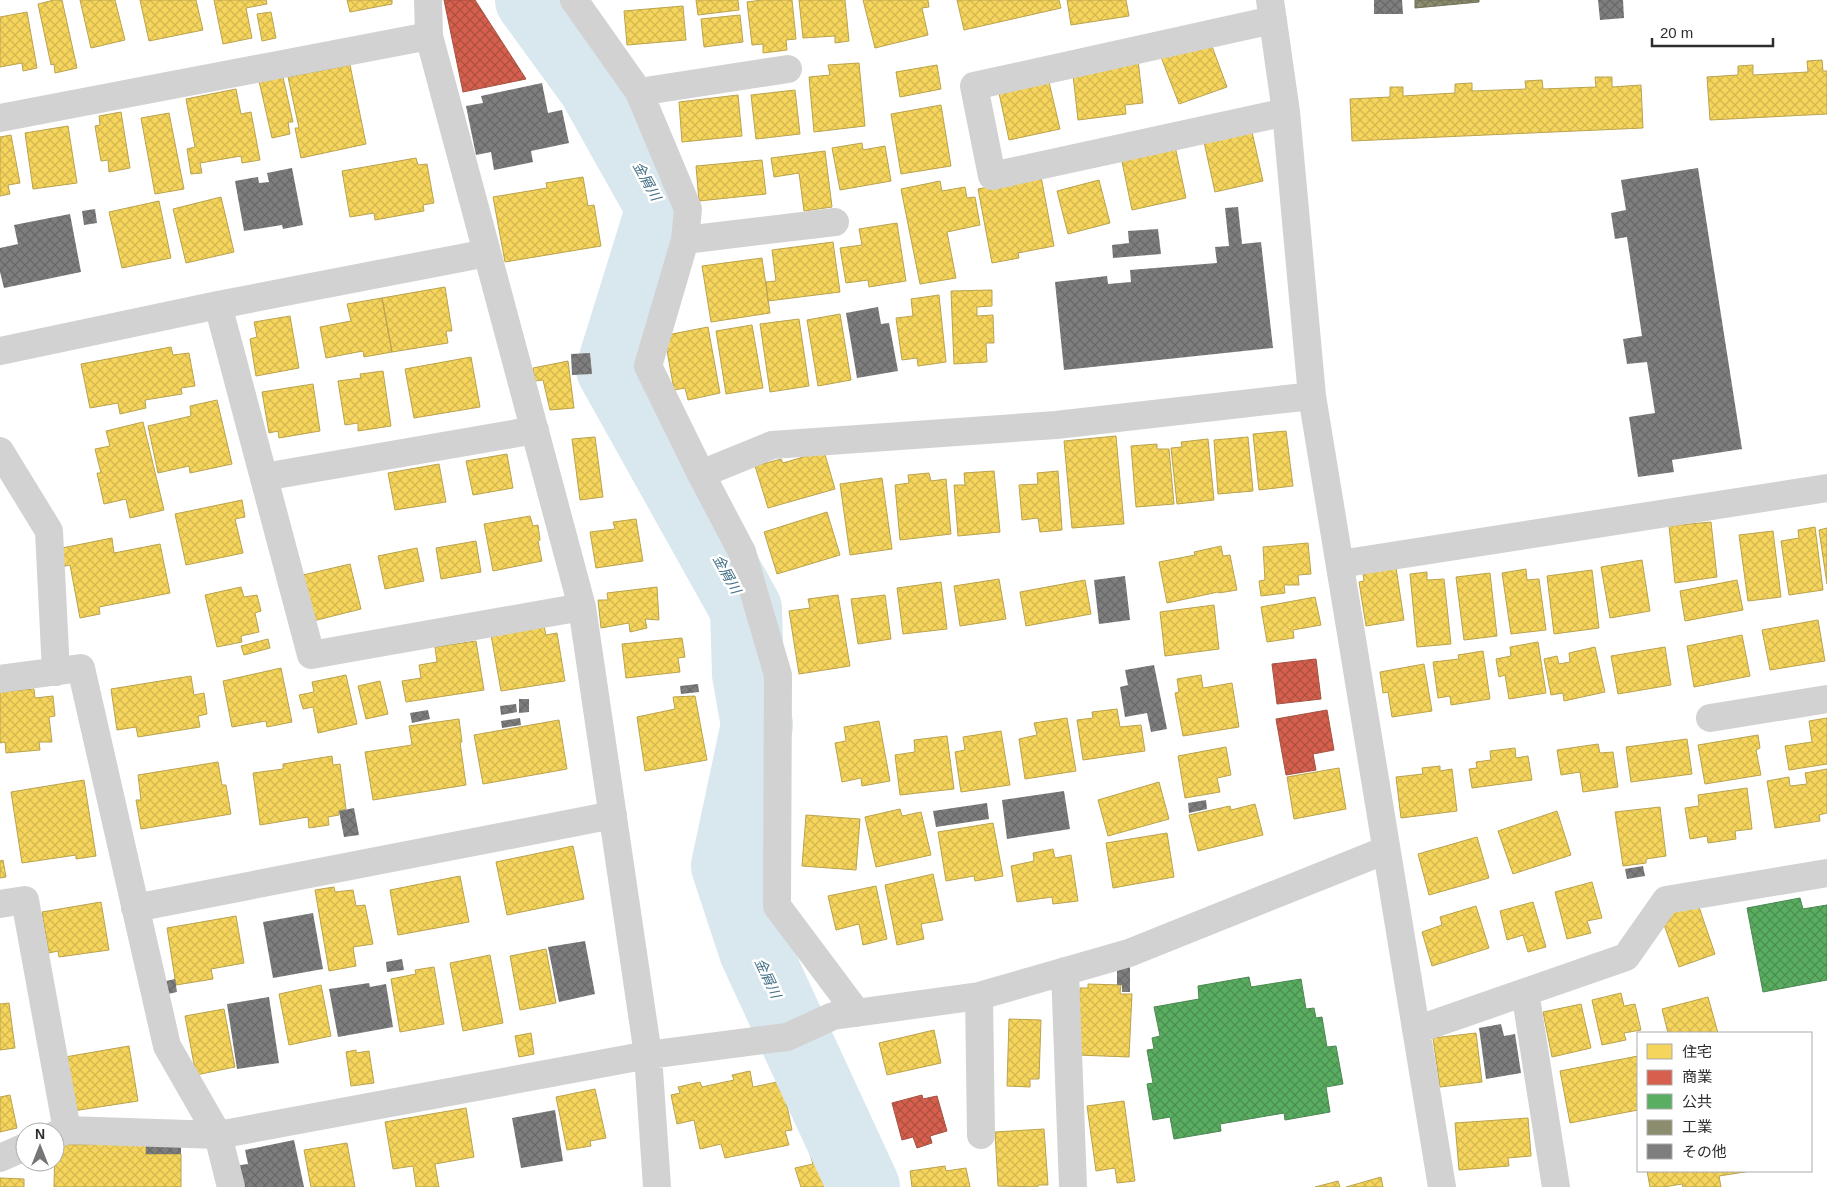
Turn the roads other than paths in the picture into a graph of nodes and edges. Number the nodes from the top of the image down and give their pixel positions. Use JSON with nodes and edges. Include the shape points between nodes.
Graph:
{"nodes":[{"id":1,"x":428,"y":0,"type":"edge"},
{"id":2,"x":574,"y":0,"type":"edge"},
{"id":3,"x":1272,"y":10,"type":"edge"},
{"id":4,"x":429,"y":36,"type":"junction"},
{"id":5,"x":788,"y":69,"type":"dead end"},
{"id":6,"x":639,"y":92,"type":"junction"},
{"id":7,"x":1286,"y":112,"type":"junction"},
{"id":8,"x":0,"y":118,"type":"edge"},
{"id":9,"x":835,"y":222,"type":"dead end"},
{"id":10,"x":685,"y":240,"type":"junction"},
{"id":11,"x":487,"y":253,"type":"junction"},
{"id":12,"x":218,"y":304,"type":"junction"},
{"id":13,"x":0,"y":351,"type":"edge"},
{"id":14,"x":1312,"y":396,"type":"junction"},
{"id":15,"x":535,"y":430,"type":"junction"},
{"id":16,"x":0,"y":451,"type":"edge"},
{"id":17,"x":701,"y":474,"type":"junction"},
{"id":18,"x":264,"y":477,"type":"junction"},
{"id":19,"x":1827,"y":488,"type":"edge"},
{"id":20,"x":1340,"y":564,"type":"junction"},
{"id":21,"x":582,"y":608,"type":"junction"},
{"id":22,"x":56,"y":672,"type":"junction"},
{"id":23,"x":0,"y":679,"type":"edge"},
{"id":24,"x":1827,"y":699,"type":"edge"},
{"id":25,"x":1710,"y":718,"type":"dead end"},
{"id":26,"x":613,"y":815,"type":"junction"},
{"id":27,"x":1386,"y":850,"type":"junction"},
{"id":28,"x":1827,"y":873,"type":"edge"},
{"id":29,"x":0,"y":904,"type":"edge"},
{"id":30,"x":135,"y":908,"type":"junction"},
{"id":31,"x":1065,"y":971,"type":"junction"},
{"id":32,"x":1525,"y":992,"type":"junction"},
{"id":33,"x":979,"y":996,"type":"junction"},
{"id":34,"x":845,"y":1015,"type":"junction"},
{"id":35,"x":1416,"y":1030,"type":"junction"},
{"id":36,"x":648,"y":1055,"type":"junction"},
{"id":37,"x":59,"y":1122,"type":"edge"},
{"id":38,"x":65,"y":1132,"type":"edge"},
{"id":39,"x":218,"y":1135,"type":"junction"},
{"id":40,"x":981,"y":1135,"type":"dead end"},
{"id":41,"x":15,"y":1151,"type":"edge"},
{"id":42,"x":0,"y":1158,"type":"edge"},
{"id":43,"x":230,"y":1187,"type":"edge"},
{"id":44,"x":657,"y":1187,"type":"edge"},
{"id":45,"x":1073,"y":1187,"type":"edge"},
{"id":46,"x":1442,"y":1187,"type":"edge"},
{"id":47,"x":1556,"y":1187,"type":"edge"}],
"edges":[{"from":1,"to":4,"type":"street"},
{"from":2,"to":6,"type":"street"},
{"from":3,"to":7,"type":"street"},
{"from":3,"to":7,"type":"street","via":[[974,86],[992,176]]},
{"from":4,"to":8,"type":"street"},
{"from":4,"to":11,"type":"street"},
{"from":5,"to":6,"type":"street"},
{"from":6,"to":10,"type":"street","via":[[688,209]]},
{"from":7,"to":14,"type":"street"},
{"from":9,"to":10,"type":"street"},
{"from":10,"to":17,"type":"street","via":[[648,366]]},
{"from":11,"to":12,"type":"street"},
{"from":11,"to":15,"type":"street"},
{"from":12,"to":13,"type":"street"},
{"from":12,"to":18,"type":"street"},
{"from":14,"to":17,"type":"street","via":[[1056,424],[772,445]]},
{"from":14,"to":20,"type":"street"},
{"from":15,"to":18,"type":"street"},
{"from":15,"to":21,"type":"street"},
{"from":16,"to":22,"type":"street","via":[[49,531]]},
{"from":17,"to":34,"type":"street","via":[[742,552],[778,675],[777,906]]},
{"from":18,"to":21,"type":"street","via":[[312,655]]},
{"from":19,"to":20,"type":"street"},
{"from":20,"to":27,"type":"street"},
{"from":21,"to":26,"type":"street"},
{"from":22,"to":23,"type":"street"},
{"from":22,"to":30,"type":"street","via":[[81,668]]},
{"from":24,"to":25,"type":"street"},
{"from":26,"to":30,"type":"street"},
{"from":26,"to":36,"type":"street"},
{"from":27,"to":31,"type":"street","via":[[1129,953]]},
{"from":27,"to":35,"type":"street"},
{"from":28,"to":32,"type":"street","via":[[1666,900],[1626,957]]},
{"from":29,"to":37,"type":"street","via":[[25,900]]},
{"from":30,"to":39,"type":"street","via":[[167,1046]]},
{"from":31,"to":33,"type":"street"},
{"from":31,"to":45,"type":"street"},
{"from":32,"to":35,"type":"street"},
{"from":32,"to":47,"type":"street"},
{"from":33,"to":34,"type":"street"},
{"from":33,"to":40,"type":"street"},
{"from":34,"to":36,"type":"street","via":[[787,1037]]},
{"from":35,"to":46,"type":"street"},
{"from":36,"to":39,"type":"street"},
{"from":36,"to":44,"type":"street"},
{"from":38,"to":39,"type":"street"},
{"from":39,"to":43,"type":"street"},
{"from":41,"to":42,"type":"street"}]}
